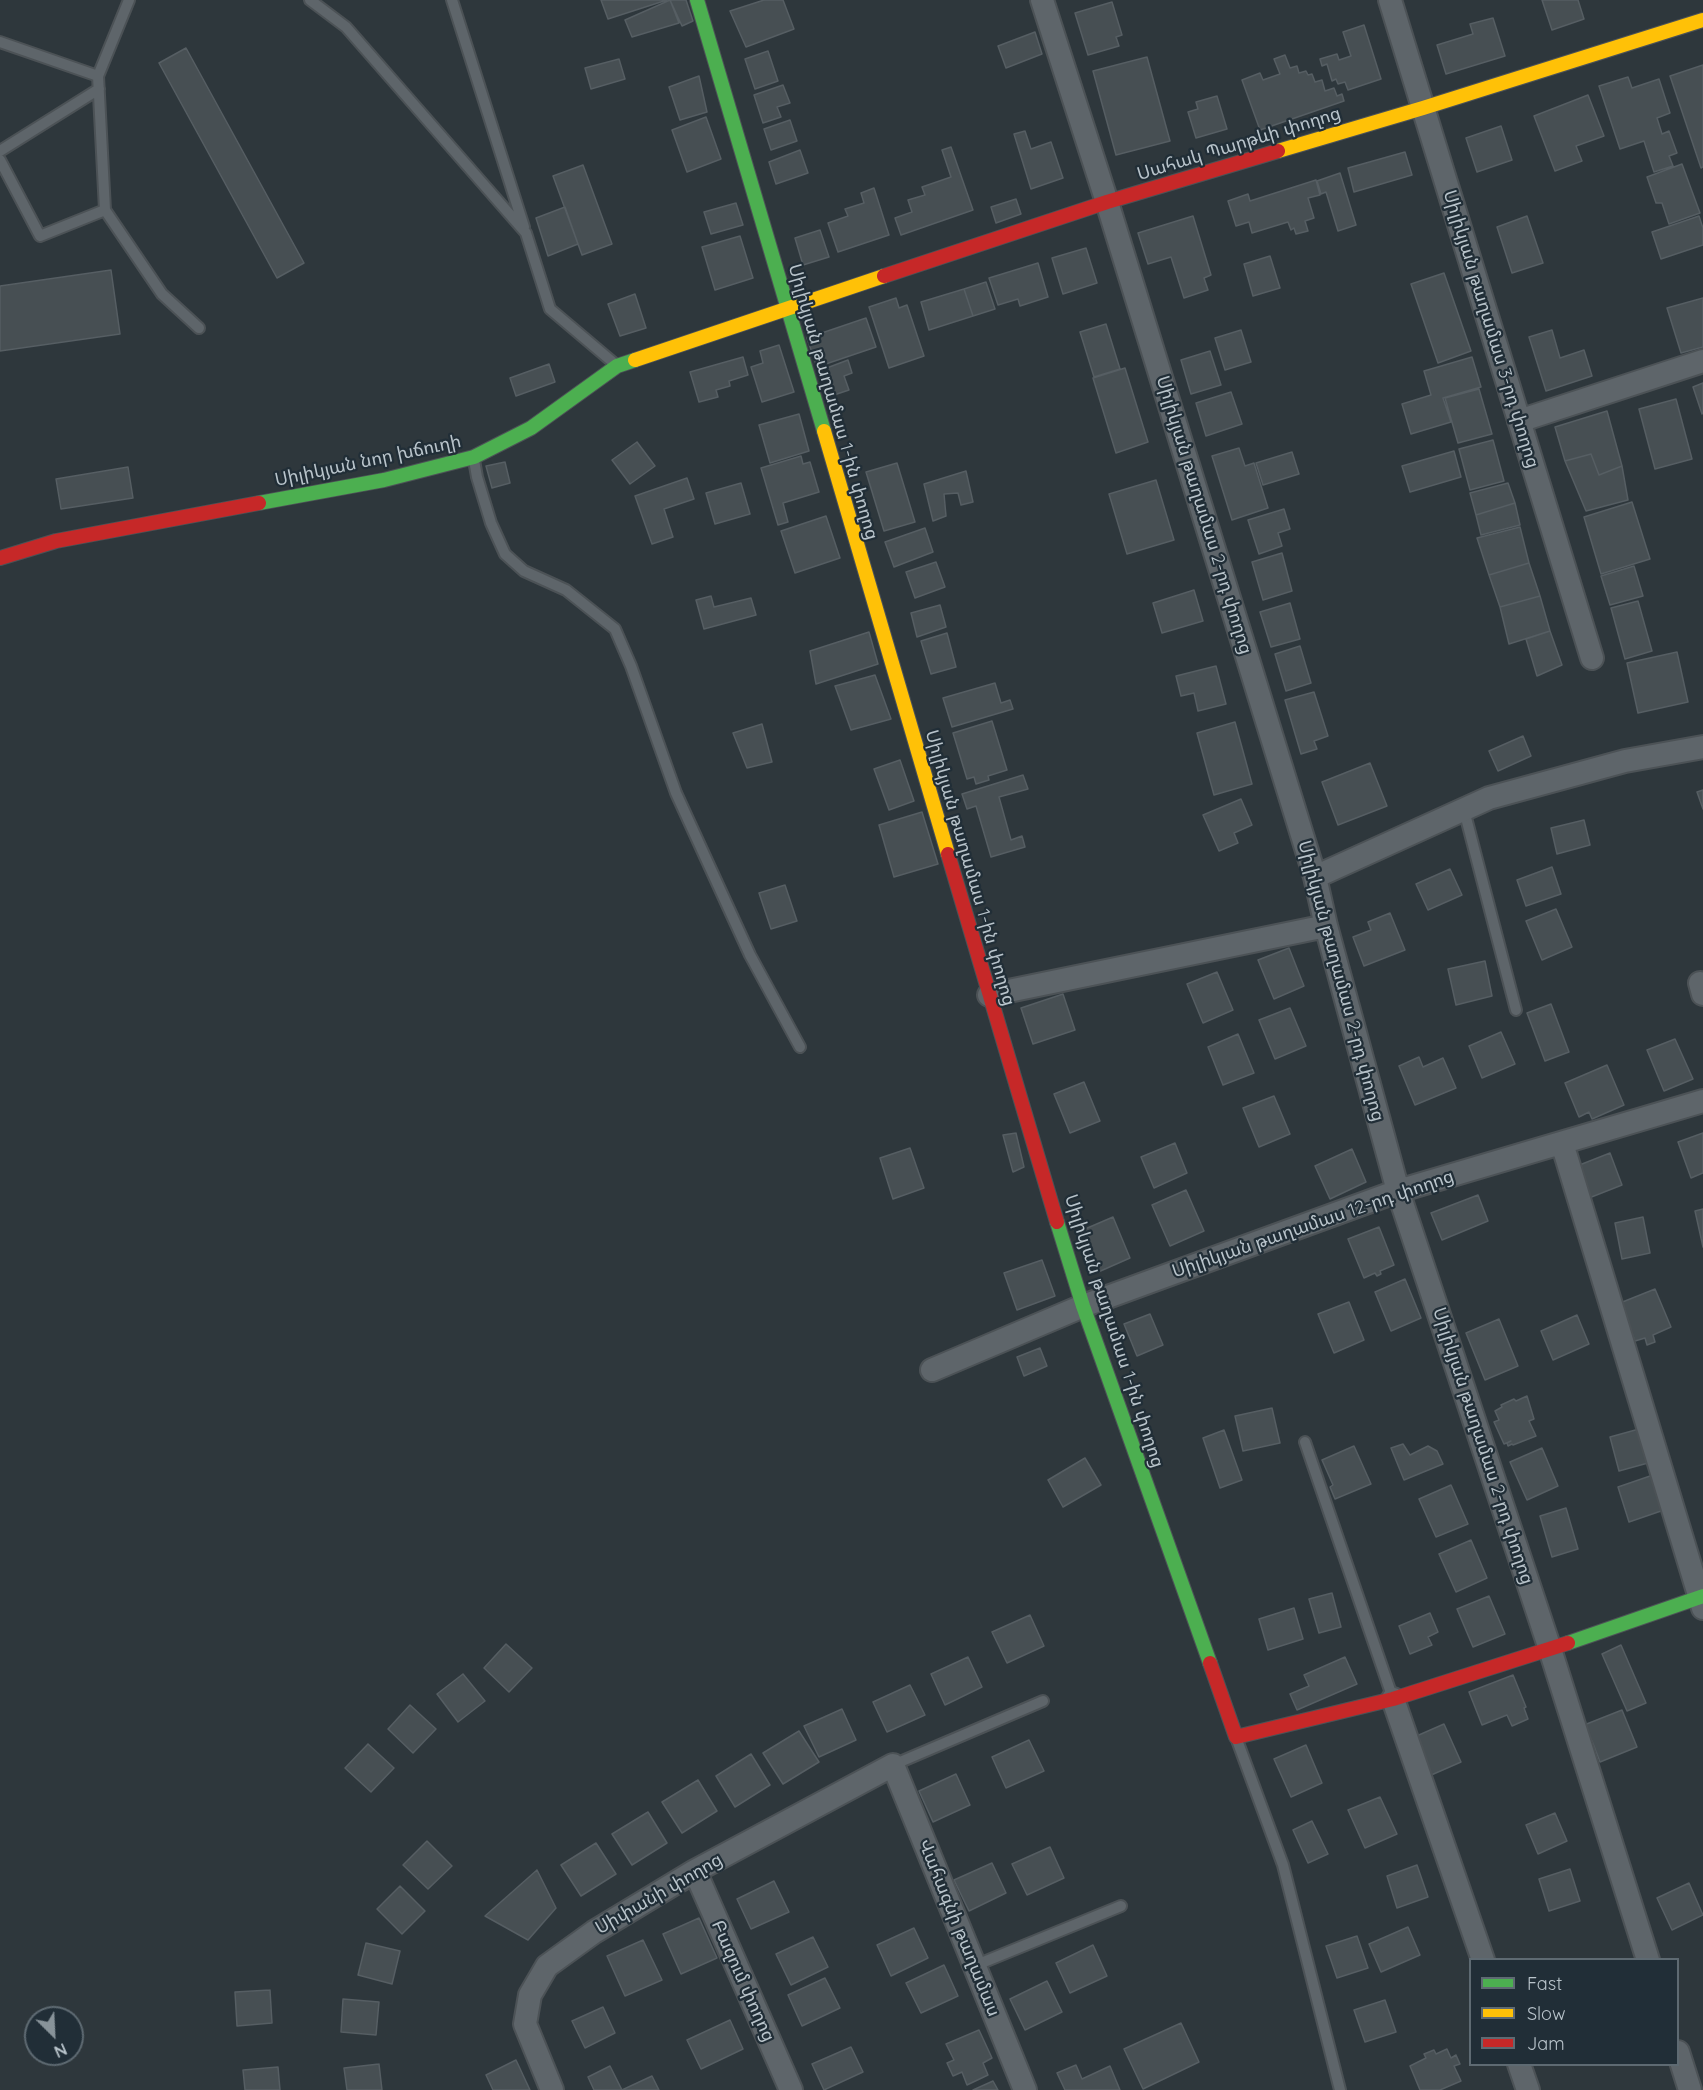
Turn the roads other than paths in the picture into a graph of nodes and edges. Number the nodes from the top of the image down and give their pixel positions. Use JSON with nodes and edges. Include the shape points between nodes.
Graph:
{"nodes":[{"id":1,"x":129,"y":0,"type":"edge"},
{"id":2,"x":309,"y":0,"type":"edge"},
{"id":3,"x":452,"y":0,"type":"edge"},
{"id":4,"x":697,"y":0,"type":"edge"},
{"id":5,"x":1042,"y":0,"type":"edge"},
{"id":6,"x":1390,"y":0,"type":"edge"},
{"id":7,"x":1703,"y":20,"type":"edge"},
{"id":8,"x":0,"y":42,"type":"edge"},
{"id":9,"x":98,"y":76,"type":"junction"},
{"id":10,"x":99,"y":89,"type":"junction"},
{"id":11,"x":1424,"y":108,"type":"junction"},
{"id":12,"x":0,"y":151,"type":"edge"},
{"id":13,"x":0,"y":160,"type":"edge"},
{"id":14,"x":1107,"y":202,"type":"junction"},
{"id":15,"x":105,"y":210,"type":"junction"},
{"id":16,"x":526,"y":233,"type":"junction"},
{"id":17,"x":786,"y":308,"type":"junction"},
{"id":18,"x":199,"y":328,"type":"dead end"},
{"id":19,"x":1703,"y":362,"type":"edge"},
{"id":20,"x":617,"y":366,"type":"junction"},
{"id":21,"x":1519,"y":421,"type":"junction"},
{"id":22,"x":474,"y":457,"type":"junction"},
{"id":23,"x":0,"y":558,"type":"edge"},
{"id":24,"x":1592,"y":658,"type":"dead end"},
{"id":25,"x":1703,"y":747,"type":"edge"},
{"id":26,"x":1464,"y":810,"type":"junction"},
{"id":27,"x":1315,"y":878,"type":"junction"},
{"id":28,"x":1326,"y":926,"type":"junction"},
{"id":29,"x":989,"y":995,"type":"junction"},
{"id":30,"x":1516,"y":1010,"type":"dead end"},
{"id":31,"x":800,"y":1047,"type":"dead end"},
{"id":32,"x":1703,"y":1101,"type":"edge"},
{"id":33,"x":1562,"y":1143,"type":"junction"},
{"id":34,"x":1398,"y":1191,"type":"junction"},
{"id":35,"x":1083,"y":1306,"type":"junction"},
{"id":36,"x":932,"y":1370,"type":"dead end"},
{"id":37,"x":1305,"y":1442,"type":"dead end"},
{"id":38,"x":1702,"y":1600,"type":"edge"},
{"id":39,"x":1550,"y":1649,"type":"junction"},
{"id":40,"x":1393,"y":1699,"type":"junction"},
{"id":41,"x":1042,"y":1701,"type":"dead end"},
{"id":42,"x":1236,"y":1737,"type":"junction"},
{"id":43,"x":893,"y":1765,"type":"junction"},
{"id":44,"x":695,"y":1871,"type":"junction"},
{"id":45,"x":1121,"y":1906,"type":"dead end"},
{"id":46,"x":1483,"y":1958,"type":"edge"},
{"id":47,"x":1648,"y":1958,"type":"edge"},
{"id":48,"x":974,"y":1966,"type":"junction"},
{"id":49,"x":1679,"y":2058,"type":"edge"},
{"id":50,"x":1521,"y":2066,"type":"edge"},
{"id":51,"x":552,"y":2090,"type":"edge"},
{"id":52,"x":791,"y":2090,"type":"edge"},
{"id":53,"x":1025,"y":2090,"type":"edge"},
{"id":54,"x":1340,"y":2090,"type":"edge"},
{"id":55,"x":1528,"y":2090,"type":"edge"},
{"id":56,"x":1689,"y":2090,"type":"edge"}],
"edges":[{"from":1,"to":9,"type":"lane"},
{"from":2,"to":16,"type":"lane","via":[[346,27]]},
{"from":3,"to":16,"type":"lane"},
{"from":4,"to":17,"type":"street","name":"Սիլիկյան թաղամաս 1-ին փողոց"},
{"from":5,"to":14,"type":"street","name":"Սիլիկյան թաղամաս 2-րդ փողոց"},
{"from":6,"to":11,"type":"street","name":"Սիլիկյան թաղամաս 3-րդ փողոց"},
{"from":7,"to":11,"type":"street","name":"Սահակ Պարթևի փողոց"},
{"from":8,"to":9,"type":"lane"},
{"from":9,"to":10,"type":"lane"},
{"from":10,"to":12,"type":"lane"},
{"from":10,"to":15,"type":"lane"},
{"from":11,"to":14,"type":"street","name":"Սահակ Պարթևի փողոց"},
{"from":11,"to":21,"type":"street","name":"Սիլիկյան թաղամաս 3-րդ փողոց"},
{"from":13,"to":15,"type":"lane","via":[[40,236]]},
{"from":14,"to":17,"type":"street","name":"Սահակ Պարթևի փողոց"},
{"from":14,"to":27,"type":"street","name":"Սիլիկյան թաղամաս 2-րդ փողոց"},
{"from":15,"to":18,"type":"lane","via":[[162,294]]},
{"from":16,"to":20,"type":"lane","via":[[550,309]]},
{"from":17,"to":20,"type":"street","name":"Սիլիկյան նոր խճուղի"},
{"from":17,"to":29,"type":"street","name":"Սիլիկյան թաղամաս 1-ին փողոց"},
{"from":19,"to":21,"type":"street"},
{"from":20,"to":22,"type":"street","name":"Սիլիկյան նոր խճուղի","via":[[531,428]]},
{"from":21,"to":24,"type":"street","name":"Սիլիկյան թաղամաս 3-րդ փողոց"},
{"from":22,"to":23,"type":"street","name":"Սիլիկյան նոր խճուղի","via":[[384,480],[56,541]]},
{"from":22,"to":31,"type":"lane","via":[[491,523],[505,554],[524,571],[566,590],[615,629],[676,793],[750,955]]},
{"from":25,"to":26,"type":"street","via":[[1625,761],[1489,798]]},
{"from":26,"to":27,"type":"street"},
{"from":26,"to":30,"type":"lane"},
{"from":27,"to":28,"type":"street","name":"Սիլիկյան թաղամաս 2-րդ փողոց"},
{"from":28,"to":29,"type":"street"},
{"from":28,"to":34,"type":"street","name":"Սիլիկյան թաղամաս 2-րդ փողոց"},
{"from":29,"to":35,"type":"street","name":"Սիլիկյան թաղամաս 1-ին փողոց"},
{"from":32,"to":33,"type":"street","name":"Սիլիկյան թաղամաս 12-րդ փողոց"},
{"from":33,"to":34,"type":"street","name":"Սիլիկյան թաղամաս 12-րդ փողոց"},
{"from":33,"to":38,"type":"street"},
{"from":34,"to":35,"type":"street","name":"Սիլիկյան թաղամաս 12-րդ փողոց"},
{"from":34,"to":39,"type":"street","name":"Սիլիկյան թաղամաս 2-րդ փողոց"},
{"from":35,"to":36,"type":"street","name":"Սիլիկյան թաղամաս 12-րդ փողոց"},
{"from":35,"to":42,"type":"street","name":"Սիլիկյան թաղամաս 1-ին փողոց"},
{"from":37,"to":40,"type":"lane"},
{"from":38,"to":39,"type":"street"},
{"from":39,"to":40,"type":"street"},
{"from":39,"to":47,"type":"street","name":"Սիլիկյան թաղամաս 2-րդ փողոց"},
{"from":40,"to":42,"type":"street"},
{"from":40,"to":46,"type":"street"},
{"from":41,"to":43,"type":"lane"},
{"from":42,"to":54,"type":"lane","via":[[1283,1866]]},
{"from":43,"to":44,"type":"street","name":"Սիփանի փողոց"},
{"from":43,"to":48,"type":"street","name":"Վահագնի թաղամաս"},
{"from":44,"to":51,"type":"street","name":"Սիփանի փողոց","via":[[594,1932],[547,1966],[530,1995],[525,2024]]},
{"from":44,"to":52,"type":"street","name":"Բազում փողոց"},
{"from":45,"to":48,"type":"lane"},
{"from":48,"to":53,"type":"street","name":"Վահագնի թաղամաս"},
{"from":49,"to":56,"type":"street"},
{"from":50,"to":55,"type":"street"}]}
